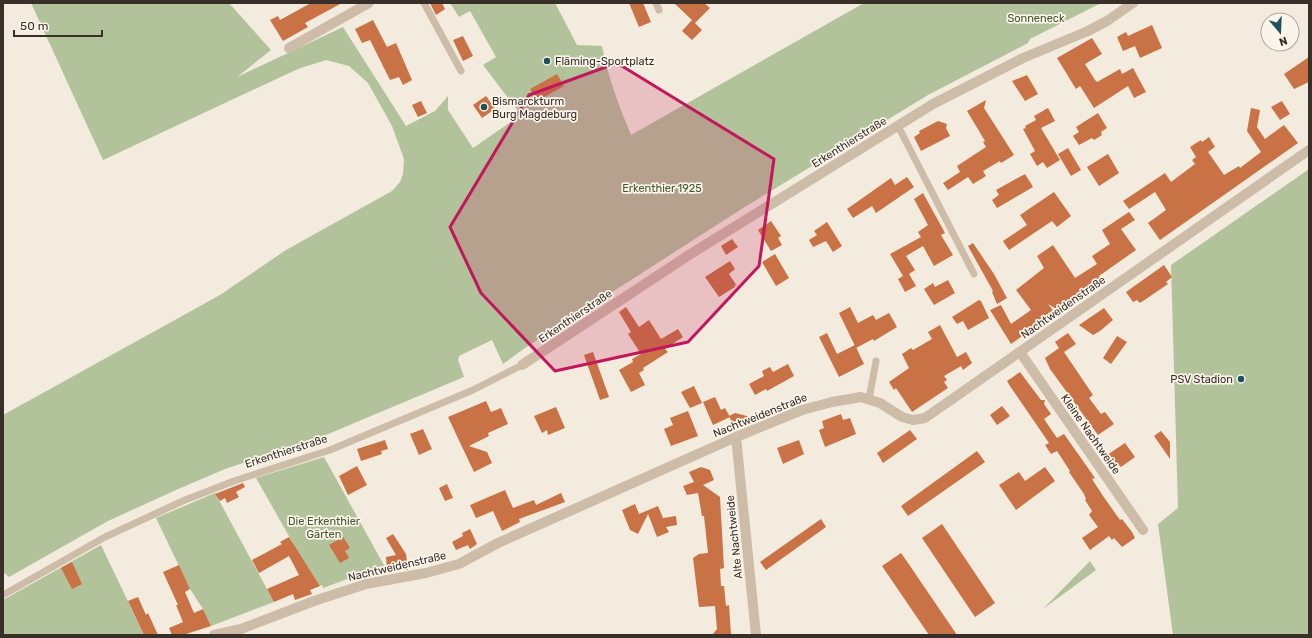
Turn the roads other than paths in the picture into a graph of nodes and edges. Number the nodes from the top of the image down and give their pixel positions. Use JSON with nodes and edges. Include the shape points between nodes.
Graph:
{"nodes":[{"id":1,"x":369,"y":3,"type":"edge"},
{"id":2,"x":424,"y":3,"type":"edge"},
{"id":3,"x":1133,"y":3,"type":"edge"},
{"id":4,"x":289,"y":48,"type":"dead end"},
{"id":5,"x":461,"y":71,"type":"dead end"},
{"id":6,"x":898,"y":126,"type":"junction"},
{"id":7,"x":1309,"y":150,"type":"edge"},
{"id":8,"x":974,"y":274,"type":"dead end"},
{"id":9,"x":1020,"y":352,"type":"junction"},
{"id":10,"x":876,"y":361,"type":"dead end"},
{"id":11,"x":522,"y":365,"type":"joint"},
{"id":12,"x":869,"y":399,"type":"junction"},
{"id":13,"x":736,"y":437,"type":"junction"},
{"id":14,"x":1143,"y":530,"type":"dead end"},
{"id":15,"x":3,"y":595,"type":"edge"},
{"id":16,"x":214,"y":635,"type":"edge"},
{"id":17,"x":756,"y":635,"type":"edge"}],
"edges":[{"from":1,"to":4,"type":"street"},
{"from":2,"to":5,"type":"lane"},
{"from":3,"to":6,"type":"street","name":"Erkenthierstraße","via":[[1094,27],[957,91]]},
{"from":6,"to":8,"type":"lane"},
{"from":6,"to":11,"type":"street","name":"Erkenthierstraße","via":[[689,256]]},
{"from":7,"to":9,"type":"street","name":"Nachtweidenstraße"},
{"from":9,"to":12,"type":"street","name":"Nachtweidenstraße","via":[[924,418],[913,420],[902,417]]},
{"from":9,"to":14,"type":"street","name":"Kleine Nachtweide"},
{"from":10,"to":12,"type":"lane"},
{"from":11,"to":15,"type":"lane","name":"Erkenthierstraße","via":[[473,390],[330,450],[185,500],[105,537]]},
{"from":12,"to":13,"type":"street","name":"Nachtweidenstraße","via":[[852,398],[820,404]]},
{"from":13,"to":16,"type":"street","name":"Nachtweidenstraße","via":[[498,543],[459,564],[366,584],[241,629]]},
{"from":13,"to":17,"type":"street","name":"Alte Nachtweide"}]}
